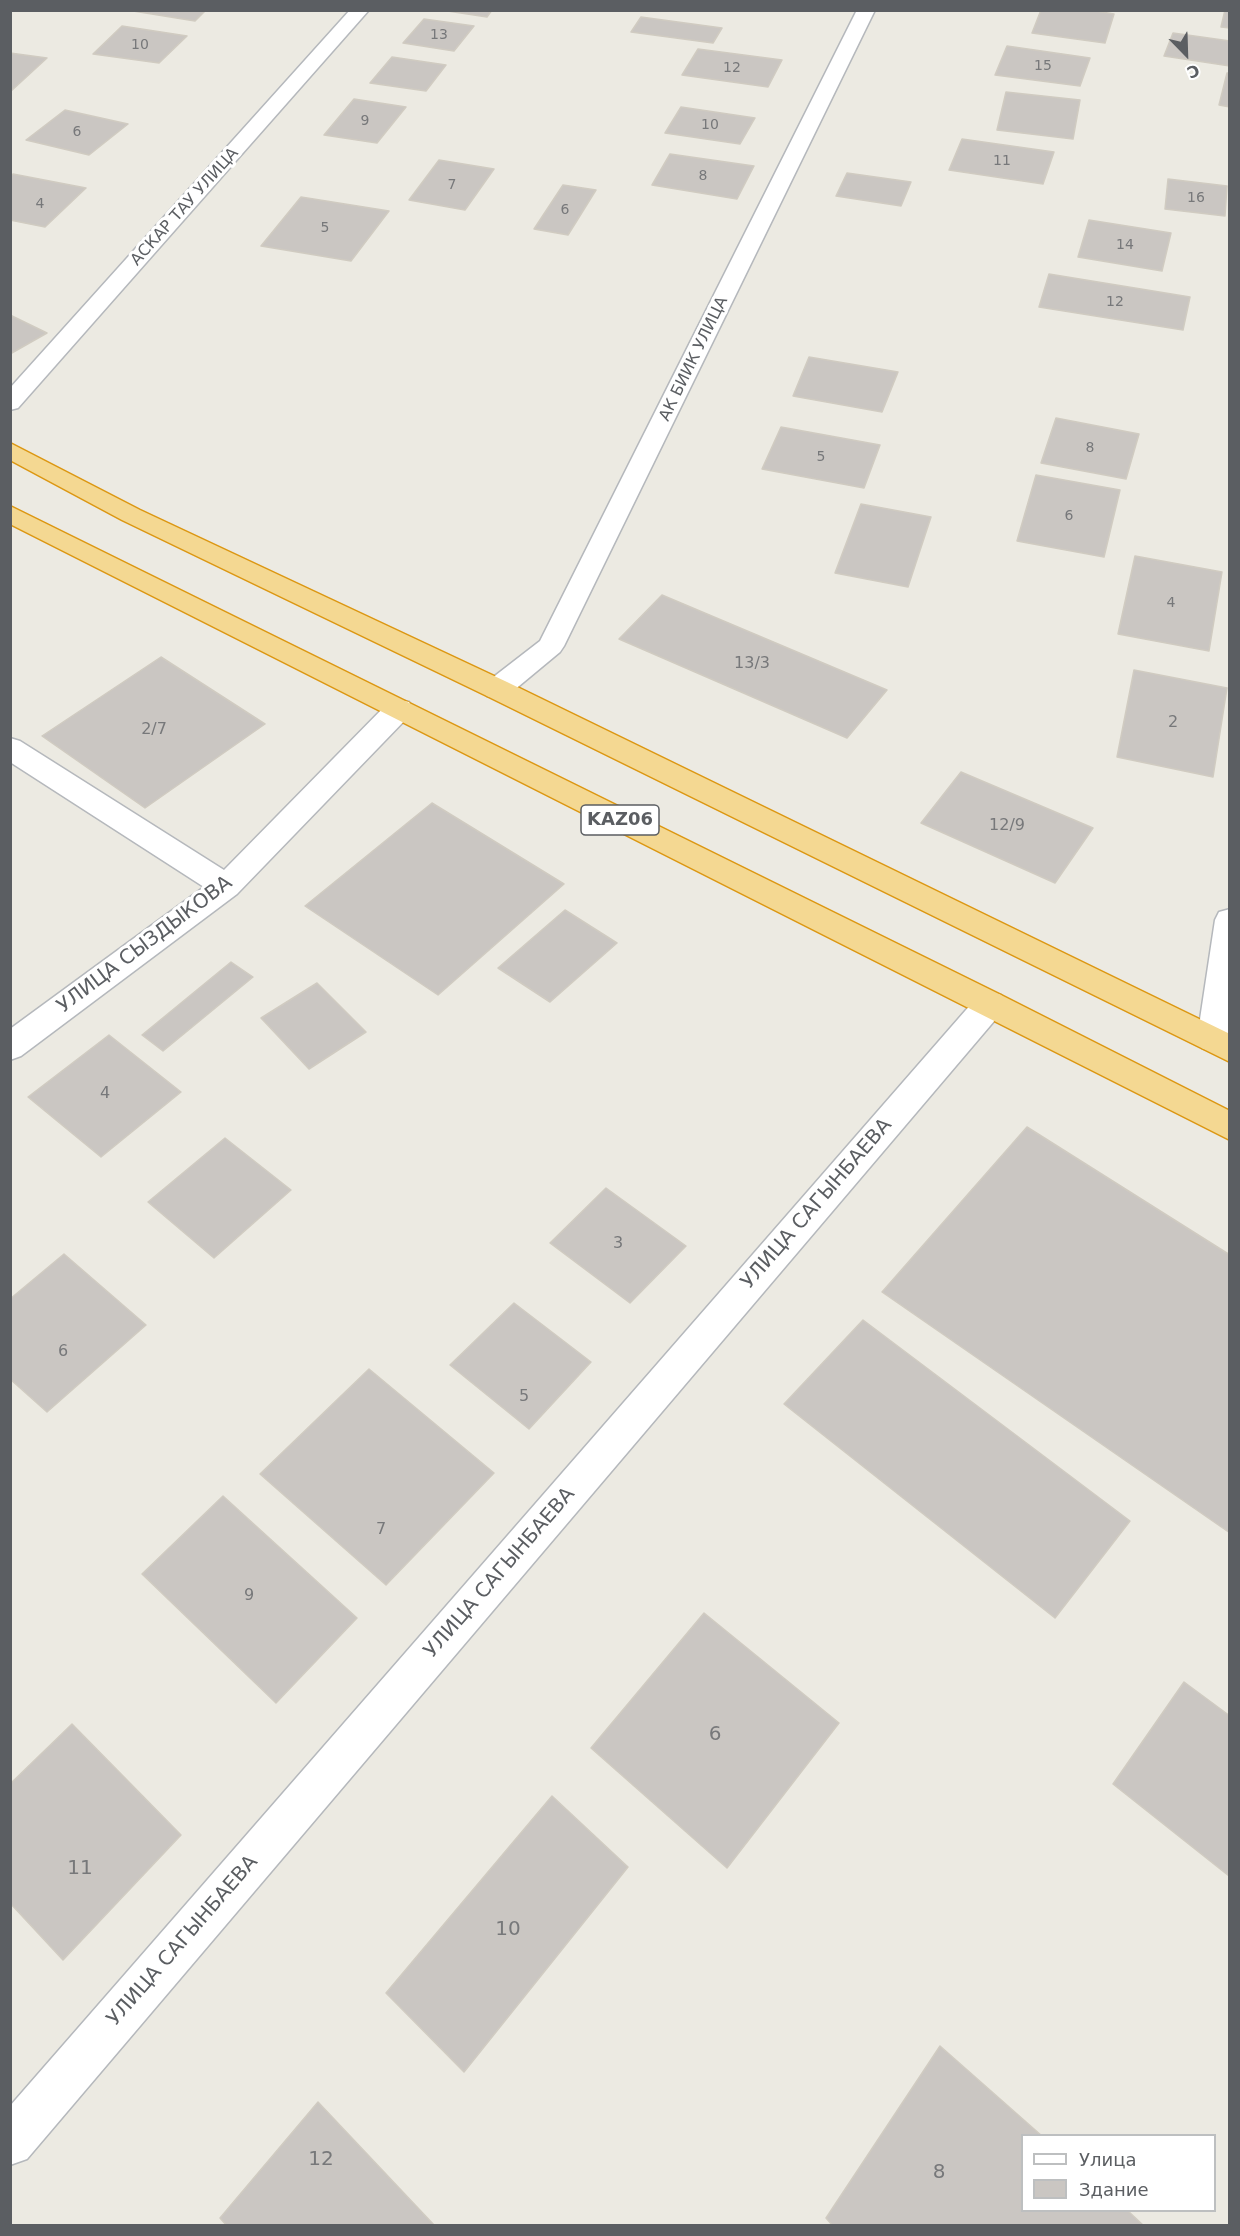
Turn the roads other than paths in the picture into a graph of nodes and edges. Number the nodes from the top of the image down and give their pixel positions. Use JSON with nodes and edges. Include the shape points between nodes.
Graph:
{"nodes":[{"id":1,"x":360,"y":10,"type":"edge"},
{"id":2,"x":866,"y":10,"type":"edge"},
{"id":3,"x":10,"y":403,"type":"edge"},
{"id":4,"x":10,"y":450,"type":"edge"},
{"id":5,"x":10,"y":514,"type":"edge"},
{"id":6,"x":497,"y":689,"type":"junction"},
{"id":7,"x":399,"y":709,"type":"junction"},
{"id":8,"x":10,"y":748,"type":"edge"},
{"id":9,"x":226,"y":886,"type":"junction"},
{"id":10,"x":1230,"y":920,"type":"edge"},
{"id":11,"x":990,"y":1004,"type":"junction"},
{"id":12,"x":1221,"y":1044,"type":"edge"},
{"id":13,"x":10,"y":1047,"type":"edge"},
{"id":14,"x":1230,"y":1127,"type":"edge"},
{"id":15,"x":10,"y":2142,"type":"edge"}],
"edges":[{"from":1,"to":3,"type":"street","name":"АСКАР ТАУ УЛИЦА"},
{"from":2,"to":6,"type":"street","name":"АК БИИК УЛИЦА","via":[[551,646]]},
{"from":4,"to":6,"type":"highway","via":[[130,515]]},
{"from":5,"to":7,"type":"highway","number":"KАZ06"},
{"from":6,"to":12,"type":"highway"},
{"from":7,"to":9,"type":"street","name":"УЛИЦА СЫЗДЫКОВА"},
{"from":7,"to":11,"type":"highway","number":"KАZ06"},
{"from":8,"to":9,"type":"street"},
{"from":9,"to":13,"type":"street","name":"УЛИЦА СЫЗДЫКОВА"},
{"from":10,"to":12,"type":"street"},
{"from":11,"to":14,"type":"highway","number":"KАZ06"},
{"from":11,"to":15,"type":"street","name":"УЛИЦА САГЫНБАЕВА"}]}
